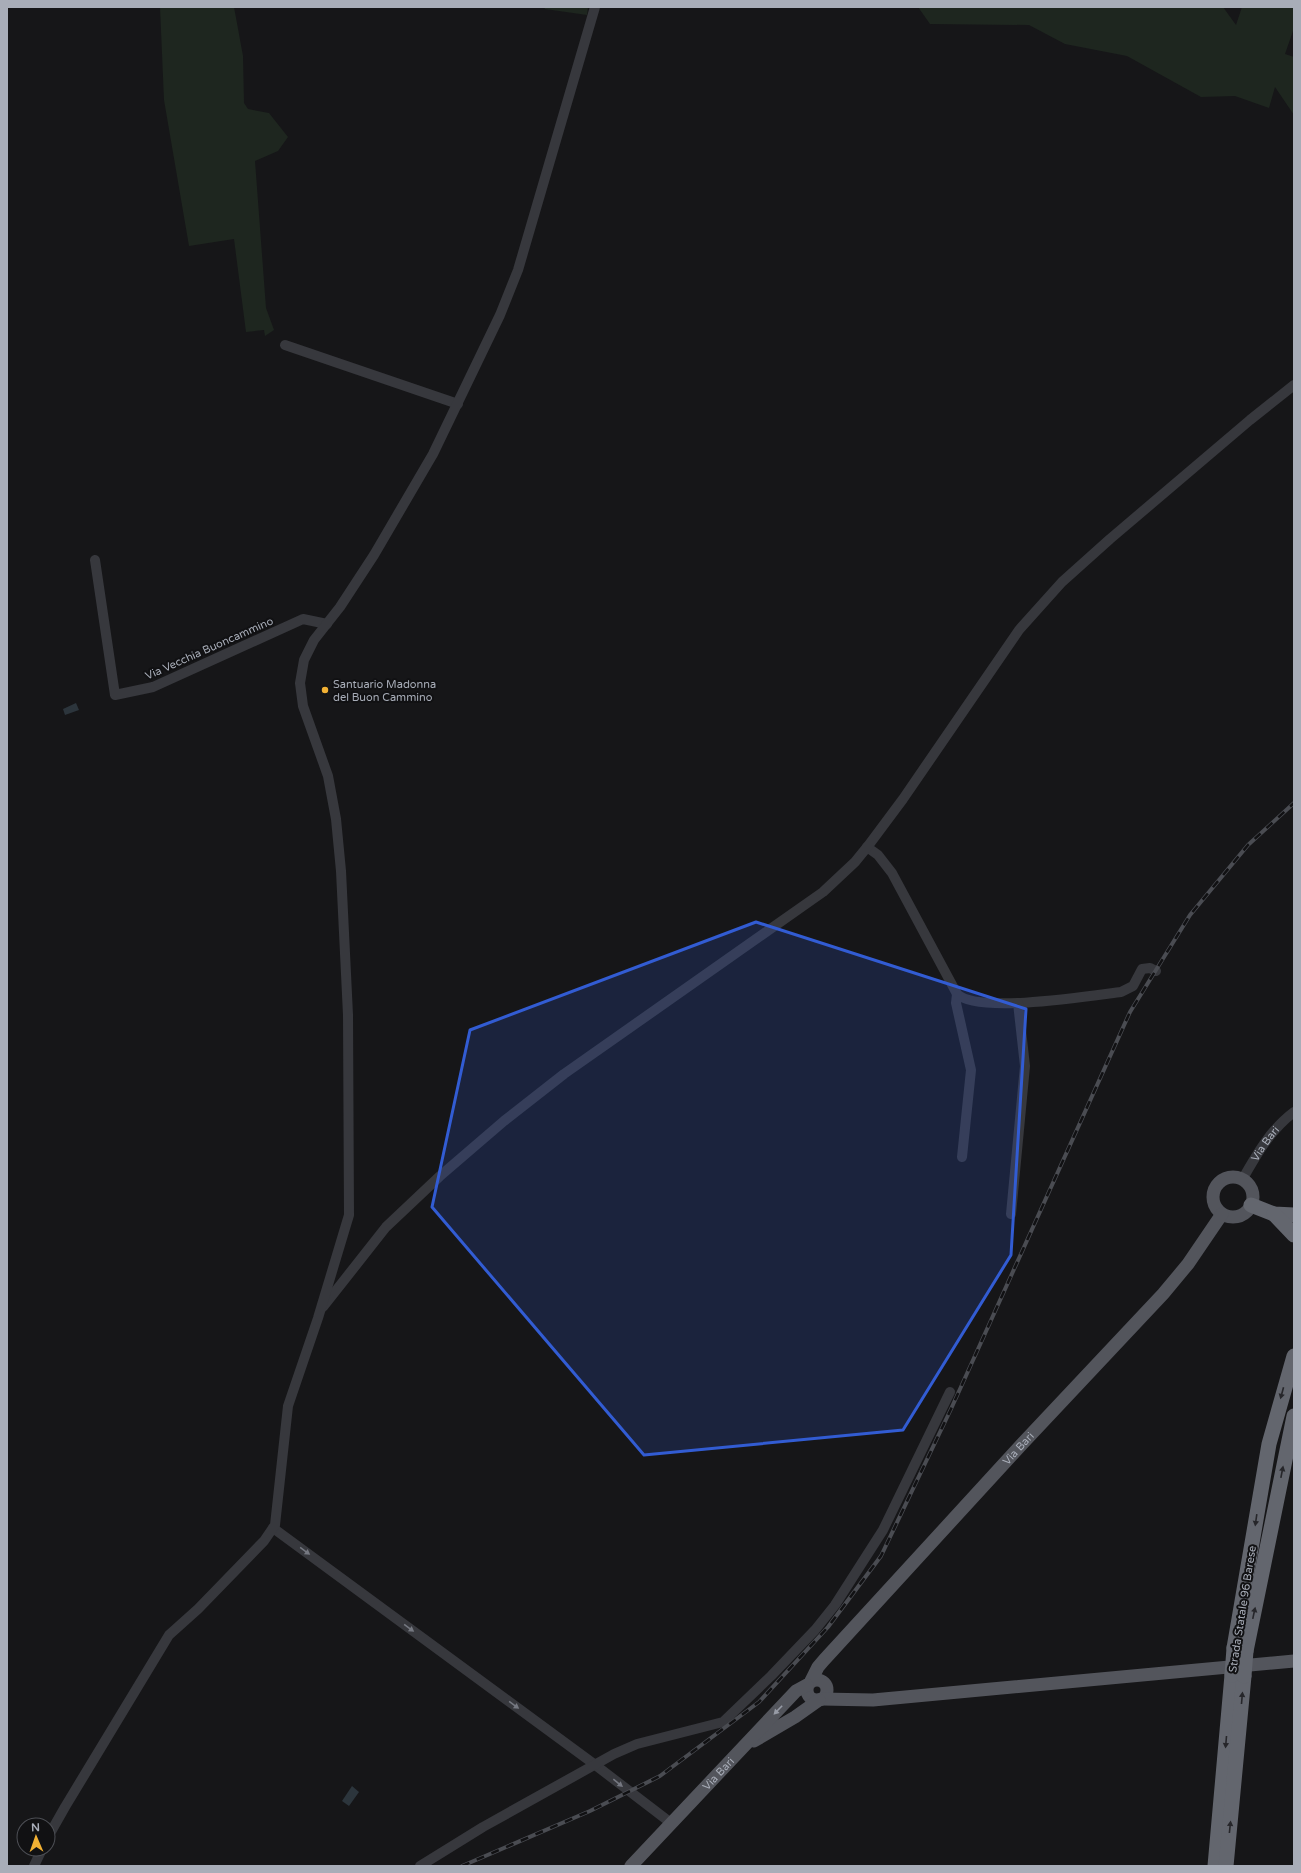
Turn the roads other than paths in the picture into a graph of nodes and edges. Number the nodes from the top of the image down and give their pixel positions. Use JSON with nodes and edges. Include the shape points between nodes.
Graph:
{"nodes":[{"id":1,"x":595,"y":7,"type":"edge"},
{"id":2,"x":285,"y":344,"type":"dead end"},
{"id":3,"x":1294,"y":386,"type":"edge"},
{"id":4,"x":458,"y":404,"type":"junction"},
{"id":5,"x":95,"y":560,"type":"dead end"},
{"id":6,"x":327,"y":624,"type":"junction"},
{"id":7,"x":867,"y":847,"type":"junction"},
{"id":8,"x":1156,"y":971,"type":"dead end"},
{"id":9,"x":957,"y":994,"type":"junction"},
{"id":10,"x":1018,"y":1003,"type":"junction"},
{"id":11,"x":1294,"y":1112,"type":"edge"},
{"id":12,"x":962,"y":1157,"type":"dead end"},
{"id":13,"x":1242,"y":1180,"type":"junction"},
{"id":14,"x":1251,"y":1205,"type":"junction"},
{"id":15,"x":1011,"y":1214,"type":"dead end"},
{"id":16,"x":1222,"y":1214,"type":"junction"},
{"id":17,"x":1274,"y":1214,"type":"junction"},
{"id":18,"x":1294,"y":1215,"type":"edge"},
{"id":19,"x":1294,"y":1235,"type":"edge"},
{"id":20,"x":320,"y":1312,"type":"junction"},
{"id":21,"x":1294,"y":1356,"type":"edge"},
{"id":22,"x":950,"y":1392,"type":"dead end"},
{"id":23,"x":1294,"y":1416,"type":"edge"},
{"id":24,"x":1294,"y":1429,"type":"edge"},
{"id":25,"x":1287,"y":1448,"type":"junction"},
{"id":26,"x":273,"y":1528,"type":"junction"},
{"id":27,"x":1240,"y":1650,"type":"junction"},
{"id":28,"x":831,"y":1654,"type":"junction"},
{"id":29,"x":1294,"y":1661,"type":"edge"},
{"id":30,"x":1238,"y":1676,"type":"junction"},
{"id":31,"x":810,"y":1683,"type":"junction"},
{"id":32,"x":823,"y":1692,"type":"junction"},
{"id":33,"x":744,"y":1747,"type":"junction"},
{"id":34,"x":594,"y":1764,"type":"junction"},
{"id":35,"x":56,"y":1823,"type":"edge"},
{"id":36,"x":671,"y":1823,"type":"junction"},
{"id":37,"x":420,"y":1866,"type":"edge"},
{"id":38,"x":631,"y":1866,"type":"edge"},
{"id":39,"x":1215,"y":1866,"type":"edge"},
{"id":40,"x":1226,"y":1866,"type":"edge"}],
"edges":[{"from":1,"to":4,"type":"street","via":[[518,270]]},
{"from":2,"to":4,"type":"street"},
{"from":3,"to":7,"type":"street","via":[[1110,538],[1062,582],[1019,630]]},
{"from":4,"to":6,"type":"street","via":[[433,454],[374,555]]},
{"from":5,"to":6,"type":"street","name":"Via Vecchia Buoncammino","via":[[115,695],[153,687],[304,619]]},
{"from":6,"to":20,"type":"street","via":[[314,640],[304,660],[300,683],[303,706],[328,776],[336,819],[341,871],[348,1014],[349,1215]]},
{"from":7,"to":9,"type":"street","via":[[878,854],[892,873]]},
{"from":7,"to":20,"type":"street","via":[[823,892],[564,1074],[498,1126],[386,1227]]},
{"from":8,"to":10,"type":"street","via":[[1147,967],[1142,969],[1133,986],[1121,992]]},
{"from":9,"to":10,"type":"street","via":[[960,998],[974,1002]]},
{"from":9,"to":12,"type":"street","via":[[956,1003],[971,1070]]},
{"from":10,"to":15,"type":"street","via":[[1025,1066]]},
{"from":11,"to":13,"type":"street","name":"Via Bari","via":[[1278,1125],[1264,1142]]},
{"from":13,"to":14,"type":"main road","via":[[1250,1188]]},
{"from":13,"to":16,"type":"main road","via":[[1225,1179],[1216,1187],[1213,1198]]},
{"from":14,"to":16,"type":"main road","via":[[1244,1214],[1238,1216]]},
{"from":14,"to":17,"type":"highway"},
{"from":16,"to":28,"type":"main road","name":"Via Bari","via":[[1188,1264],[1163,1294]]},
{"from":17,"to":18,"type":"highway"},
{"from":17,"to":19,"type":"highway"},
{"from":20,"to":26,"type":"street","via":[[288,1406]]},
{"from":21,"to":27,"type":"highway","name":"Strada Statale 96 Barese","one_way":true,"via":[[1269,1444]]},
{"from":22,"to":34,"type":"street","via":[[883,1530],[835,1605],[815,1630],[723,1722],[637,1744]]},
{"from":23,"to":25,"type":"highway","name":"Strada Statale 96 Barese"},
{"from":24,"to":25,"type":"highway"},
{"from":27,"to":25,"type":"highway","name":"Strada Statale 96 Barese","one_way":true},
{"from":26,"to":34,"type":"street","one_way":true},
{"from":26,"to":35,"type":"street","via":[[264,1541],[198,1609],[169,1635]]},
{"from":27,"to":30,"type":"highway","name":"Strada Statale 96 Barese","bridge":true},
{"from":28,"to":31,"type":"main road","name":"Via Bari","via":[[818,1667]]},
{"from":28,"to":32,"type":"main road"},
{"from":29,"to":32,"type":"main road","via":[[873,1700],[855,1700]]},
{"from":30,"to":39,"type":"highway","name":"Strada Statale 96 Barese","one_way":true},
{"from":40,"to":30,"type":"highway","name":"Strada Statale 96 Barese","one_way":true},
{"from":31,"to":32,"type":"main road","via":[[820,1680]]},
{"from":31,"to":32,"type":"main road","via":[[808,1695],[812,1699]]},
{"from":31,"to":33,"type":"main road","name":"Via Bari","one_way":true,"via":[[796,1691]]},
{"from":32,"to":33,"type":"main road","via":[[795,1717]]},
{"from":33,"to":36,"type":"main road","name":"Via Bari"},
{"from":34,"to":36,"type":"street","one_way":true},
{"from":34,"to":37,"type":"street","via":[[482,1827]]},
{"from":36,"to":38,"type":"main road","name":"Via Bari"}]}
